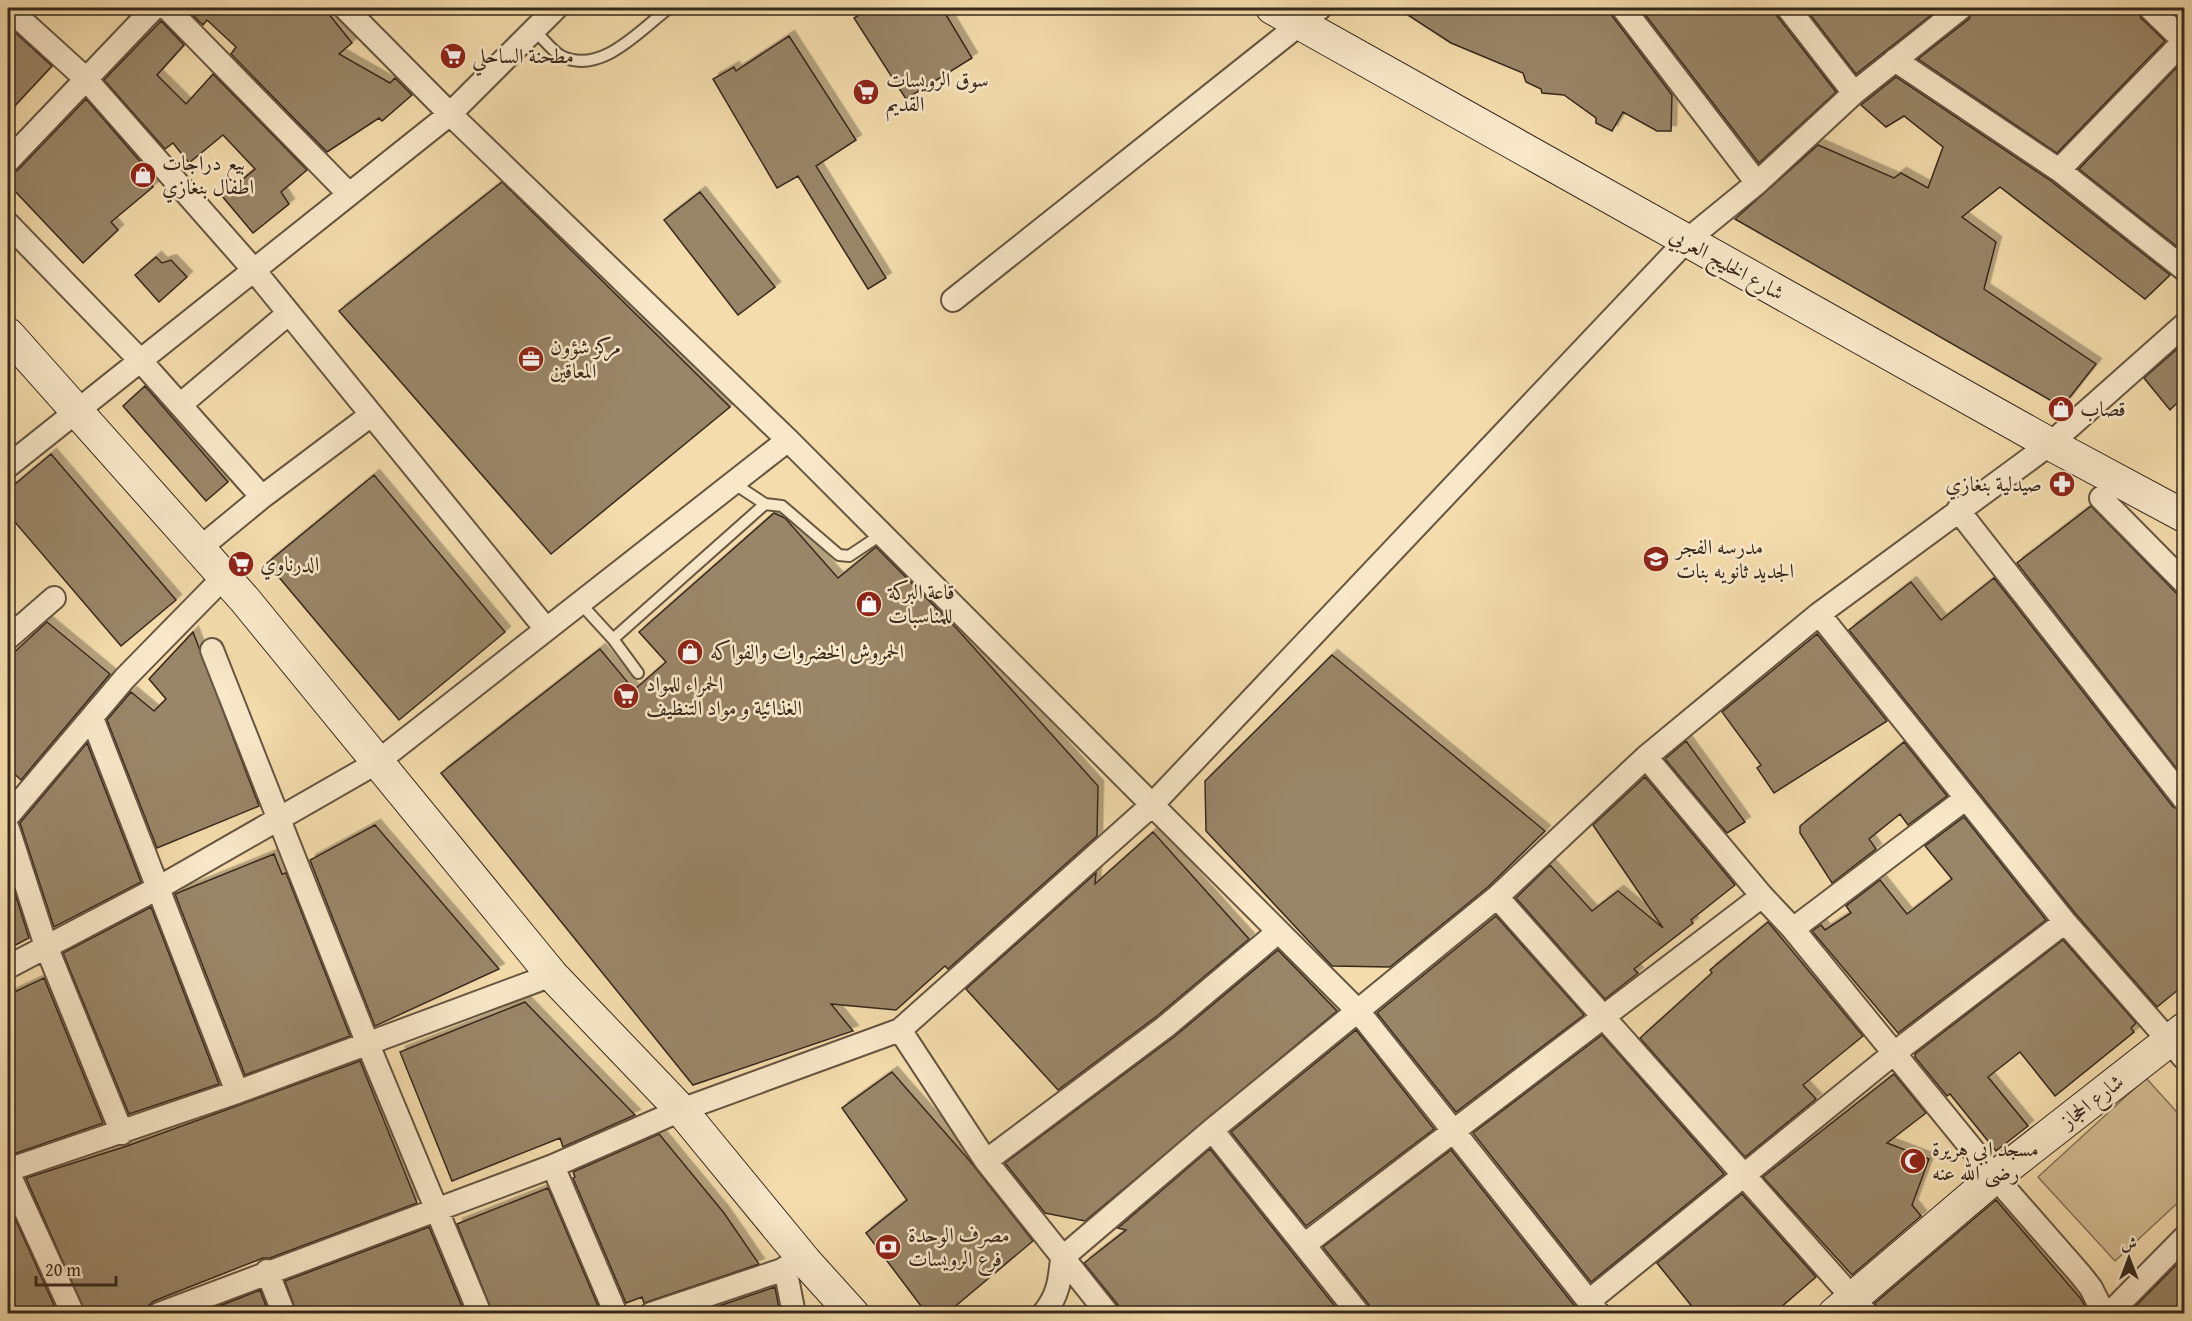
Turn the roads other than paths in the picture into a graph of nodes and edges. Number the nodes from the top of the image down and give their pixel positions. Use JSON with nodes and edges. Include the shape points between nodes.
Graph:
{"nodes":[{"id":1,"x":8,"y":8,"type":"edge"},
{"id":2,"x":154,"y":8,"type":"edge"},
{"id":3,"x":167,"y":8,"type":"edge"},
{"id":4,"x":345,"y":8,"type":"edge"},
{"id":5,"x":556,"y":8,"type":"edge"},
{"id":6,"x":669,"y":8,"type":"edge"},
{"id":7,"x":1272,"y":8,"type":"edge"},
{"id":8,"x":1623,"y":8,"type":"edge"},
{"id":9,"x":1788,"y":8,"type":"edge"},
{"id":10,"x":1961,"y":8,"type":"edge"},
{"id":11,"x":2150,"y":8,"type":"edge"},
{"id":12,"x":1309,"y":16,"type":"edge"},
{"id":13,"x":534,"y":30,"type":"junction"},
{"id":14,"x":2184,"y":41,"type":"edge"},
{"id":15,"x":1895,"y":60,"type":"junction"},
{"id":16,"x":85,"y":78,"type":"junction"},
{"id":17,"x":1854,"y":93,"type":"junction"},
{"id":18,"x":450,"y":114,"type":"junction"},
{"id":19,"x":8,"y":161,"type":"edge"},
{"id":20,"x":2060,"y":170,"type":"junction"},
{"id":21,"x":1757,"y":183,"type":"junction"},
{"id":22,"x":348,"y":194,"type":"junction"},
{"id":23,"x":8,"y":224,"type":"edge"},
{"id":24,"x":1686,"y":241,"type":"junction"},
{"id":25,"x":253,"y":269,"type":"junction"},
{"id":26,"x":2184,"y":269,"type":"edge"},
{"id":27,"x":953,"y":300,"type":"dead end"},
{"id":28,"x":289,"y":313,"type":"junction"},
{"id":29,"x":2184,"y":325,"type":"edge"},
{"id":30,"x":8,"y":334,"type":"edge"},
{"id":31,"x":139,"y":359,"type":"junction"},
{"id":32,"x":180,"y":405,"type":"junction"},
{"id":33,"x":76,"y":410,"type":"junction"},
{"id":34,"x":371,"y":415,"type":"junction"},
{"id":35,"x":788,"y":440,"type":"junction"},
{"id":36,"x":2050,"y":444,"type":"junction"},
{"id":37,"x":8,"y":466,"type":"edge"},
{"id":38,"x":733,"y":483,"type":"junction"},
{"id":39,"x":262,"y":497,"type":"junction"},
{"id":40,"x":2102,"y":498,"type":"dead end"},
{"id":41,"x":765,"y":504,"type":"junction"},
{"id":42,"x":1958,"y":510,"type":"junction"},
{"id":43,"x":2184,"y":516,"type":"edge"},
{"id":44,"x":882,"y":534,"type":"junction"},
{"id":45,"x":200,"y":548,"type":"junction"},
{"id":46,"x":224,"y":577,"type":"junction"},
{"id":47,"x":2184,"y":582,"type":"edge"},
{"id":48,"x":54,"y":598,"type":"dead end"},
{"id":49,"x":580,"y":603,"type":"junction"},
{"id":50,"x":1819,"y":614,"type":"junction"},
{"id":51,"x":546,"y":629,"type":"junction"},
{"id":52,"x":8,"y":638,"type":"edge"},
{"id":53,"x":613,"y":639,"type":"junction"},
{"id":54,"x":212,"y":650,"type":"dead end"},
{"id":55,"x":638,"y":673,"type":"dead end"},
{"id":56,"x":92,"y":718,"type":"junction"},
{"id":57,"x":1646,"y":757,"type":"junction"},
{"id":58,"x":376,"y":763,"type":"junction"},
{"id":59,"x":1965,"y":799,"type":"junction"},
{"id":60,"x":2184,"y":799,"type":"edge"},
{"id":61,"x":1152,"y":806,"type":"junction"},
{"id":62,"x":8,"y":816,"type":"edge"},
{"id":63,"x":278,"y":819,"type":"junction"},
{"id":64,"x":8,"y":829,"type":"edge"},
{"id":65,"x":158,"y":888,"type":"junction"},
{"id":66,"x":1762,"y":896,"type":"junction"},
{"id":67,"x":1497,"y":897,"type":"junction"},
{"id":68,"x":2066,"y":922,"type":"junction"},
{"id":69,"x":1793,"y":929,"type":"junction"},
{"id":70,"x":1278,"y":932,"type":"junction"},
{"id":71,"x":46,"y":946,"type":"junction"},
{"id":72,"x":8,"y":967,"type":"edge"},
{"id":73,"x":552,"y":975,"type":"junction"},
{"id":74,"x":1358,"y":1011,"type":"junction"},
{"id":75,"x":1604,"y":1017,"type":"junction"},
{"id":76,"x":900,"y":1030,"type":"junction"},
{"id":77,"x":368,"y":1042,"type":"junction"},
{"id":78,"x":2179,"y":1042,"type":"edge"},
{"id":79,"x":1893,"y":1054,"type":"junction"},
{"id":80,"x":237,"y":1092,"type":"junction"},
{"id":81,"x":681,"y":1110,"type":"junction"},
{"id":82,"x":1212,"y":1130,"type":"junction"},
{"id":83,"x":1454,"y":1131,"type":"junction"},
{"id":84,"x":122,"y":1132,"type":"junction"},
{"id":85,"x":986,"y":1161,"type":"junction"},
{"id":86,"x":553,"y":1166,"type":"junction"},
{"id":87,"x":8,"y":1171,"type":"edge"},
{"id":88,"x":1745,"y":1176,"type":"junction"},
{"id":89,"x":1995,"y":1178,"type":"junction"},
{"id":90,"x":438,"y":1208,"type":"junction"},
{"id":91,"x":2184,"y":1238,"type":"edge"},
{"id":92,"x":1304,"y":1245,"type":"junction"},
{"id":93,"x":1062,"y":1258,"type":"junction"},
{"id":94,"x":795,"y":1265,"type":"junction"},
{"id":95,"x":267,"y":1271,"type":"junction"},
{"id":96,"x":1594,"y":1307,"type":"edge"},
{"id":97,"x":1851,"y":1309,"type":"edge"},
{"id":98,"x":73,"y":1314,"type":"edge"},
{"id":99,"x":159,"y":1314,"type":"edge"},
{"id":100,"x":284,"y":1314,"type":"edge"},
{"id":101,"x":480,"y":1314,"type":"edge"},
{"id":102,"x":616,"y":1314,"type":"edge"},
{"id":103,"x":651,"y":1314,"type":"edge"},
{"id":104,"x":794,"y":1314,"type":"edge"},
{"id":105,"x":853,"y":1314,"type":"edge"},
{"id":106,"x":1043,"y":1314,"type":"edge"},
{"id":107,"x":1108,"y":1314,"type":"edge"},
{"id":108,"x":1359,"y":1314,"type":"edge"},
{"id":109,"x":2104,"y":1314,"type":"edge"},
{"id":110,"x":2109,"y":1314,"type":"edge"}],
"edges":[{"from":1,"to":16,"type":"street"},
{"from":2,"to":16,"type":"street"},
{"from":3,"to":22,"type":"street"},
{"from":4,"to":18,"type":"street"},
{"from":5,"to":13,"type":"street"},
{"from":6,"to":13,"type":"lane","via":[[608,55],[582,62],[560,55]]},
{"from":7,"to":12,"type":"main road","name":"شارع الخليج العربي"},
{"from":8,"to":21,"type":"street"},
{"from":9,"to":17,"type":"street"},
{"from":10,"to":15,"type":"street"},
{"from":11,"to":14,"type":"street"},
{"from":12,"to":24,"type":"main road","name":"شارع الخليج العربي"},
{"from":12,"to":27,"type":"street"},
{"from":13,"to":18,"type":"street"},
{"from":14,"to":20,"type":"street"},
{"from":15,"to":17,"type":"street"},
{"from":15,"to":20,"type":"street"},
{"from":16,"to":19,"type":"street"},
{"from":16,"to":25,"type":"street"},
{"from":17,"to":21,"type":"street"},
{"from":18,"to":22,"type":"street"},
{"from":18,"to":35,"type":"street"},
{"from":20,"to":26,"type":"street"},
{"from":21,"to":24,"type":"street"},
{"from":22,"to":25,"type":"street"},
{"from":23,"to":31,"type":"street"},
{"from":24,"to":36,"type":"main road","name":"شارع الخليج العربي"},
{"from":24,"to":61,"type":"street"},
{"from":25,"to":28,"type":"street"},
{"from":25,"to":31,"type":"street"},
{"from":28,"to":32,"type":"street"},
{"from":28,"to":34,"type":"street"},
{"from":29,"to":36,"type":"street"},
{"from":30,"to":33,"type":"main road"},
{"from":31,"to":32,"type":"street"},
{"from":31,"to":33,"type":"street"},
{"from":32,"to":39,"type":"street"},
{"from":33,"to":37,"type":"street"},
{"from":33,"to":45,"type":"main road"},
{"from":34,"to":39,"type":"street"},
{"from":34,"to":51,"type":"street"},
{"from":35,"to":38,"type":"street"},
{"from":35,"to":44,"type":"street"},
{"from":36,"to":42,"type":"street"},
{"from":36,"to":43,"type":"main road","name":"شارع الخليج العربي"},
{"from":38,"to":41,"type":"lane"},
{"from":38,"to":49,"type":"street"},
{"from":39,"to":45,"type":"street"},
{"from":40,"to":47,"type":"street"},
{"from":41,"to":44,"type":"lane","via":[[782,506],[839,555],[849,556]]},
{"from":41,"to":53,"type":"lane"},
{"from":42,"to":50,"type":"street"},
{"from":42,"to":60,"type":"street"},
{"from":44,"to":61,"type":"street"},
{"from":45,"to":46,"type":"main road"},
{"from":46,"to":56,"type":"street","via":[[143,658]]},
{"from":46,"to":58,"type":"main road"},
{"from":48,"to":52,"type":"street"},
{"from":49,"to":51,"type":"street"},
{"from":49,"to":53,"type":"lane"},
{"from":50,"to":57,"type":"street"},
{"from":50,"to":59,"type":"street"},
{"from":51,"to":58,"type":"street"},
{"from":53,"to":55,"type":"lane"},
{"from":54,"to":63,"type":"street"},
{"from":56,"to":62,"type":"street"},
{"from":56,"to":65,"type":"street"},
{"from":57,"to":66,"type":"street"},
{"from":57,"to":67,"type":"street"},
{"from":58,"to":63,"type":"street"},
{"from":58,"to":73,"type":"main road"},
{"from":59,"to":68,"type":"street"},
{"from":59,"to":69,"type":"street"},
{"from":61,"to":70,"type":"street"},
{"from":61,"to":76,"type":"street"},
{"from":63,"to":65,"type":"street"},
{"from":63,"to":77,"type":"street"},
{"from":64,"to":71,"type":"street"},
{"from":65,"to":71,"type":"street"},
{"from":65,"to":80,"type":"street"},
{"from":66,"to":69,"type":"street"},
{"from":66,"to":75,"type":"street"},
{"from":67,"to":74,"type":"street"},
{"from":67,"to":75,"type":"street"},
{"from":68,"to":78,"type":"street"},
{"from":68,"to":79,"type":"street"},
{"from":69,"to":79,"type":"street"},
{"from":70,"to":74,"type":"street"},
{"from":70,"to":85,"type":"street","via":[[1165,1027]]},
{"from":71,"to":72,"type":"street"},
{"from":71,"to":84,"type":"street"},
{"from":73,"to":77,"type":"street"},
{"from":73,"to":81,"type":"main road"},
{"from":74,"to":82,"type":"street"},
{"from":74,"to":83,"type":"street"},
{"from":75,"to":83,"type":"street"},
{"from":75,"to":88,"type":"street"},
{"from":76,"to":81,"type":"street"},
{"from":76,"to":85,"type":"street"},
{"from":77,"to":80,"type":"street"},
{"from":77,"to":90,"type":"street"},
{"from":78,"to":89,"type":"main road","name":"شارع الحجاز"},
{"from":79,"to":88,"type":"street"},
{"from":79,"to":89,"type":"street"},
{"from":80,"to":84,"type":"street"},
{"from":81,"to":86,"type":"street"},
{"from":81,"to":94,"type":"main road"},
{"from":82,"to":92,"type":"street"},
{"from":82,"to":93,"type":"street"},
{"from":83,"to":92,"type":"street"},
{"from":83,"to":96,"type":"street"},
{"from":84,"to":87,"type":"street"},
{"from":85,"to":93,"type":"street"},
{"from":86,"to":90,"type":"street"},
{"from":86,"to":102,"type":"street"},
{"from":87,"to":98,"type":"street"},
{"from":88,"to":96,"type":"street"},
{"from":88,"to":97,"type":"street"},
{"from":89,"to":97,"type":"main road","name":"شارع الحجاز"},
{"from":89,"to":109,"type":"street","via":[[2091,1288]]},
{"from":90,"to":95,"type":"street"},
{"from":90,"to":101,"type":"street"},
{"from":91,"to":110,"type":"street"},
{"from":92,"to":108,"type":"street"},
{"from":93,"to":106,"type":"street","via":[[1060,1283]]},
{"from":93,"to":107,"type":"street"},
{"from":94,"to":103,"type":"street"},
{"from":94,"to":104,"type":"street"},
{"from":94,"to":105,"type":"main road"},
{"from":95,"to":99,"type":"street"},
{"from":95,"to":100,"type":"street"}]}
